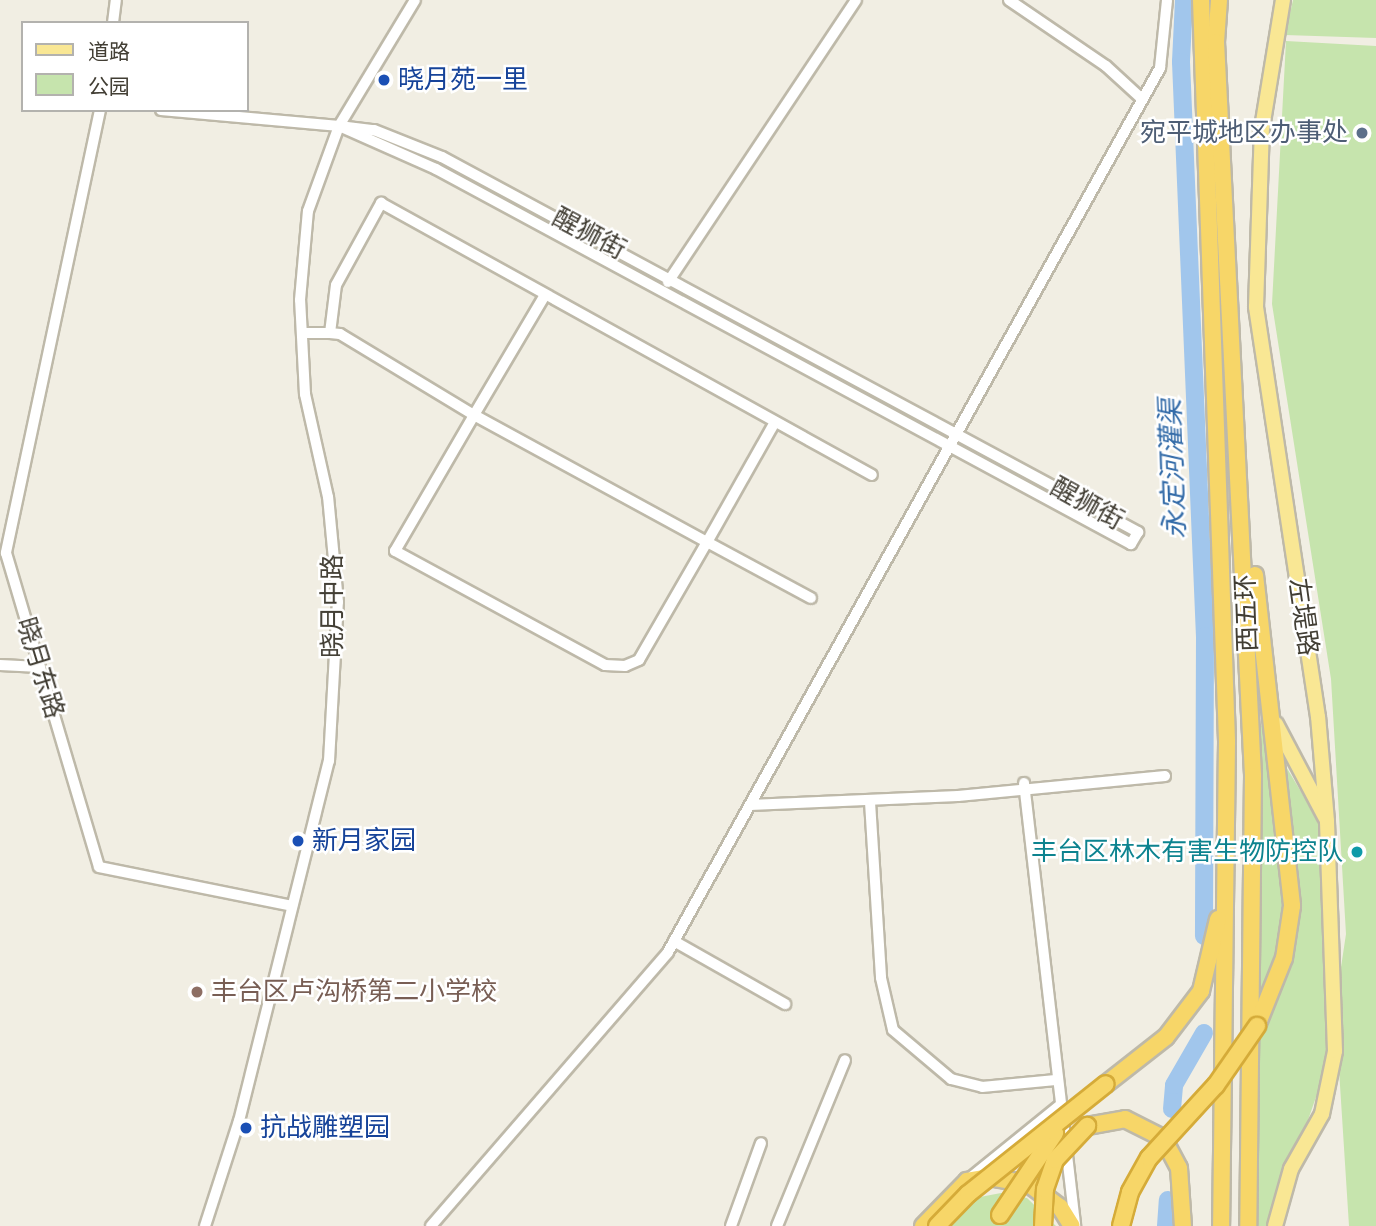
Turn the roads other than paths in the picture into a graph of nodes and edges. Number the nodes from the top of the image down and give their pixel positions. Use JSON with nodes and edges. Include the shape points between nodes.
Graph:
{"nodes":[{"id":1,"x":116,"y":0,"type":"edge"},
{"id":2,"x":415,"y":0,"type":"edge"},
{"id":3,"x":856,"y":0,"type":"edge"},
{"id":4,"x":1009,"y":0,"type":"edge"},
{"id":5,"x":1167,"y":0,"type":"edge"},
{"id":6,"x":1201,"y":0,"type":"edge"},
{"id":7,"x":1219,"y":0,"type":"edge"},
{"id":8,"x":1283,"y":0,"type":"edge"},
{"id":9,"x":113,"y":21,"type":"edge"},
{"id":10,"x":1143,"y":99,"type":"junction"},
{"id":11,"x":100,"y":112,"type":"edge"},
{"id":12,"x":183,"y":112,"type":"edge"},
{"id":13,"x":339,"y":126,"type":"junction"},
{"id":14,"x":671,"y":278,"type":"junction"},
{"id":15,"x":662,"y":290,"type":"junction"},
{"id":16,"x":545,"y":295,"type":"junction"},
{"id":17,"x":330,"y":332,"type":"junction"},
{"id":18,"x":302,"y":334,"type":"junction"},
{"id":19,"x":474,"y":415,"type":"junction"},
{"id":20,"x":775,"y":422,"type":"junction"},
{"id":21,"x":957,"y":432,"type":"junction"},
{"id":22,"x":950,"y":444,"type":"junction"},
{"id":23,"x":872,"y":475,"type":"dead end"},
{"id":24,"x":1241,"y":475,"type":"junction"},
{"id":25,"x":707,"y":542,"type":"junction"},
{"id":26,"x":811,"y":598,"type":"dead end"},
{"id":27,"x":0,"y":665,"type":"edge"},
{"id":28,"x":40,"y":667,"type":"junction"},
{"id":29,"x":1273,"y":717,"type":"junction"},
{"id":30,"x":1165,"y":776,"type":"dead end"},
{"id":31,"x":1025,"y":787,"type":"junction"},
{"id":32,"x":870,"y":802,"type":"junction"},
{"id":33,"x":750,"y":805,"type":"junction"},
{"id":34,"x":1327,"y":821,"type":"junction"},
{"id":35,"x":1227,"y":868,"type":"junction"},
{"id":36,"x":292,"y":906,"type":"junction"},
{"id":37,"x":674,"y":941,"type":"junction"},
{"id":38,"x":785,"y":1004,"type":"dead end"},
{"id":39,"x":845,"y":1060,"type":"dead end"},
{"id":40,"x":1056,"y":1080,"type":"junction"},
{"id":41,"x":1065,"y":1109,"type":"junction"},
{"id":42,"x":761,"y":1143,"type":"dead end"},
{"id":43,"x":967,"y":1181,"type":"junction"},
{"id":44,"x":998,"y":1220,"type":"edge"},
{"id":45,"x":205,"y":1226,"type":"edge"},
{"id":46,"x":431,"y":1226,"type":"edge"},
{"id":47,"x":731,"y":1226,"type":"edge"},
{"id":48,"x":778,"y":1226,"type":"edge"},
{"id":49,"x":923,"y":1226,"type":"edge"},
{"id":50,"x":937,"y":1226,"type":"edge"},
{"id":51,"x":1043,"y":1226,"type":"edge"},
{"id":52,"x":1073,"y":1226,"type":"edge"},
{"id":53,"x":1121,"y":1226,"type":"edge"},
{"id":54,"x":1183,"y":1226,"type":"edge"},
{"id":55,"x":1221,"y":1226,"type":"edge"},
{"id":56,"x":1248,"y":1226,"type":"edge"},
{"id":57,"x":1275,"y":1226,"type":"edge"}],
"edges":[{"from":1,"to":9,"type":"street"},
{"from":2,"to":13,"type":"street","name":"晓月中路"},
{"from":3,"to":14,"type":"street"},
{"from":4,"to":10,"type":"street","via":[[1106,66]]},
{"from":5,"to":10,"type":"street","via":[[1160,68]]},
{"from":6,"to":35,"type":"highway","name":"西五环","via":[[1227,742]]},
{"from":7,"to":24,"type":"highway","name":"西五环","via":[[1216,42]]},
{"from":8,"to":34,"type":"main road","name":"左堤路","via":[[1262,128],[1256,307],[1318,717]]},
{"from":10,"to":21,"type":"street"},
{"from":11,"to":28,"type":"street","name":"晓月东路","via":[[6,553]]},
{"from":12,"to":13,"type":"street","name":"醒狮街"},
{"from":13,"to":14,"type":"street","name":"醒狮街","via":[[374,130],[442,157]]},
{"from":13,"to":15,"type":"street","name":"醒狮街","via":[[436,169]]},
{"from":13,"to":18,"type":"street","name":"晓月中路","via":[[308,211],[302,249]]},
{"from":14,"to":15,"type":"street"},
{"from":14,"to":21,"type":"street","name":"醒狮街"},
{"from":15,"to":22,"type":"street","name":"醒狮街"},
{"from":16,"to":17,"type":"street","via":[[381,204],[336,285]]},
{"from":16,"to":19,"type":"street"},
{"from":16,"to":20,"type":"street"},
{"from":17,"to":18,"type":"street"},
{"from":17,"to":19,"type":"street"},
{"from":18,"to":36,"type":"street","name":"晓月中路","via":[[305,394],[328,497],[338,602],[329,761]]},
{"from":19,"to":25,"type":"street"},
{"from":19,"to":25,"type":"street","via":[[395,551],[604,665],[625,666],[639,660]]},
{"from":20,"to":23,"type":"street"},
{"from":20,"to":25,"type":"street"},
{"from":21,"to":22,"type":"street"},
{"from":21,"to":22,"type":"street","name":"醒狮街","via":[[1138,532],[1131,544]]},
{"from":22,"to":33,"type":"street"},
{"from":24,"to":29,"type":"highway"},
{"from":24,"to":56,"type":"highway","name":"西五环","via":[[1253,776]]},
{"from":25,"to":26,"type":"street"},
{"from":27,"to":28,"type":"street"},
{"from":28,"to":36,"type":"street","name":"晓月东路","via":[[99,867]]},
{"from":29,"to":34,"type":"main road"},
{"from":29,"to":53,"type":"highway","bridge":true,"via":[[1292,906],[1284,958],[1257,1026],[1232,1065],[1149,1158],[1130,1192]]},
{"from":30,"to":31,"type":"street"},
{"from":31,"to":32,"type":"street"},
{"from":31,"to":40,"type":"street"},
{"from":32,"to":33,"type":"street"},
{"from":32,"to":40,"type":"street","via":[[881,978],[892,1030],[951,1079],[982,1087]]},
{"from":33,"to":37,"type":"street"},
{"from":34,"to":57,"type":"main road","name":"左堤路","via":[[1334,1063],[1322,1114],[1291,1169]]},
{"from":35,"to":41,"type":"highway","bridge":true,"via":[[1201,991],[1166,1037]]},
{"from":35,"to":55,"type":"highway","name":"西五环"},
{"from":36,"to":45,"type":"street","name":"晓月中路","via":[[239,1121]]},
{"from":37,"to":38,"type":"street"},
{"from":37,"to":46,"type":"street"},
{"from":39,"to":48,"type":"street"},
{"from":40,"to":41,"type":"street"},
{"from":41,"to":43,"type":"street"},
{"from":41,"to":44,"type":"highway","bridge":true},
{"from":41,"to":50,"type":"highway","bridge":true},
{"from":41,"to":52,"type":"street"},
{"from":42,"to":47,"type":"street"},
{"from":43,"to":49,"type":"highway"},
{"from":43,"to":52,"type":"highway","via":[[1006,1177],[1029,1184],[1060,1207]]},
{"from":51,"to":54,"type":"highway","bridge":true,"via":[[1045,1189],[1055,1160],[1087,1126],[1125,1119],[1163,1138],[1179,1168]]}]}
